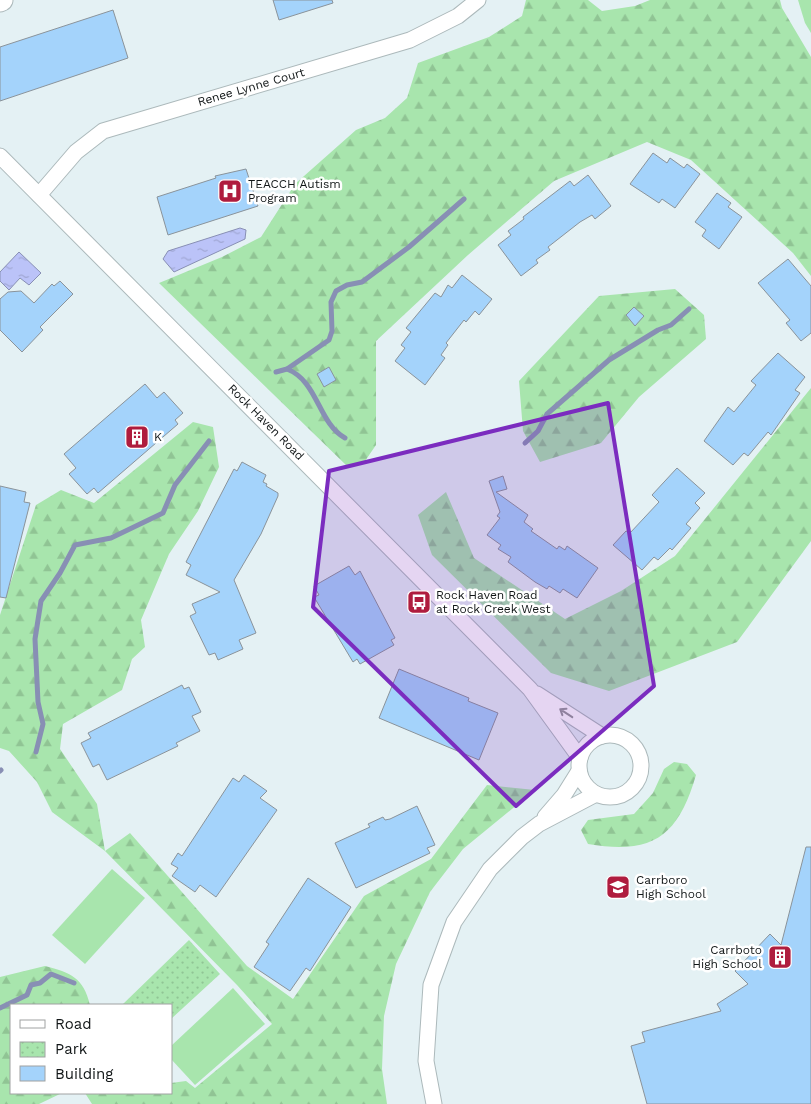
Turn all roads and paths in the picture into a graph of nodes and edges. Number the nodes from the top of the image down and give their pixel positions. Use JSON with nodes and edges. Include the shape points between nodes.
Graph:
{"nodes":[{"id":1,"x":478,"y":0,"type":"edge"},
{"id":2,"x":0,"y":156,"type":"edge"},
{"id":3,"x":39,"y":195,"type":"junction"},
{"id":4,"x":530,"y":689,"type":"junction"},
{"id":5,"x":602,"y":736,"type":"junction"},
{"id":6,"x":579,"y":765,"type":"junction"},
{"id":7,"x":596,"y":794,"type":"junction"},
{"id":8,"x":539,"y":824,"type":"junction"},
{"id":9,"x":434,"y":1104,"type":"edge"}],
"edges":[{"from":1,"to":3,"type":"street","name":"Renee Lynne Court","via":[[458,16],[410,40],[103,131],[76,152]]},
{"from":2,"to":3,"type":"street","name":"Rock Haven Road"},
{"from":3,"to":4,"type":"street","name":"Rock Haven Road"},
{"from":5,"to":4,"type":"street","name":"Rock Haven Road","one_way":true},
{"from":4,"to":6,"type":"street","name":"Rock Haven Road"},
{"from":5,"to":6,"type":"street","via":[[584,749]]},
{"from":5,"to":7,"type":"street","name":"Rock Haven Road","via":[[614,736],[631,744],[637,751],[641,770],[633,788],[624,794],[615,797]]},
{"from":6,"to":7,"type":"street","name":"Rock Haven Road","via":[[582,780]]},
{"from":6,"to":8,"type":"street","via":[[564,795]]},
{"from":7,"to":8,"type":"street"},
{"from":8,"to":9,"type":"street","via":[[490,869],[454,922],[431,985],[426,1061]]}]}
